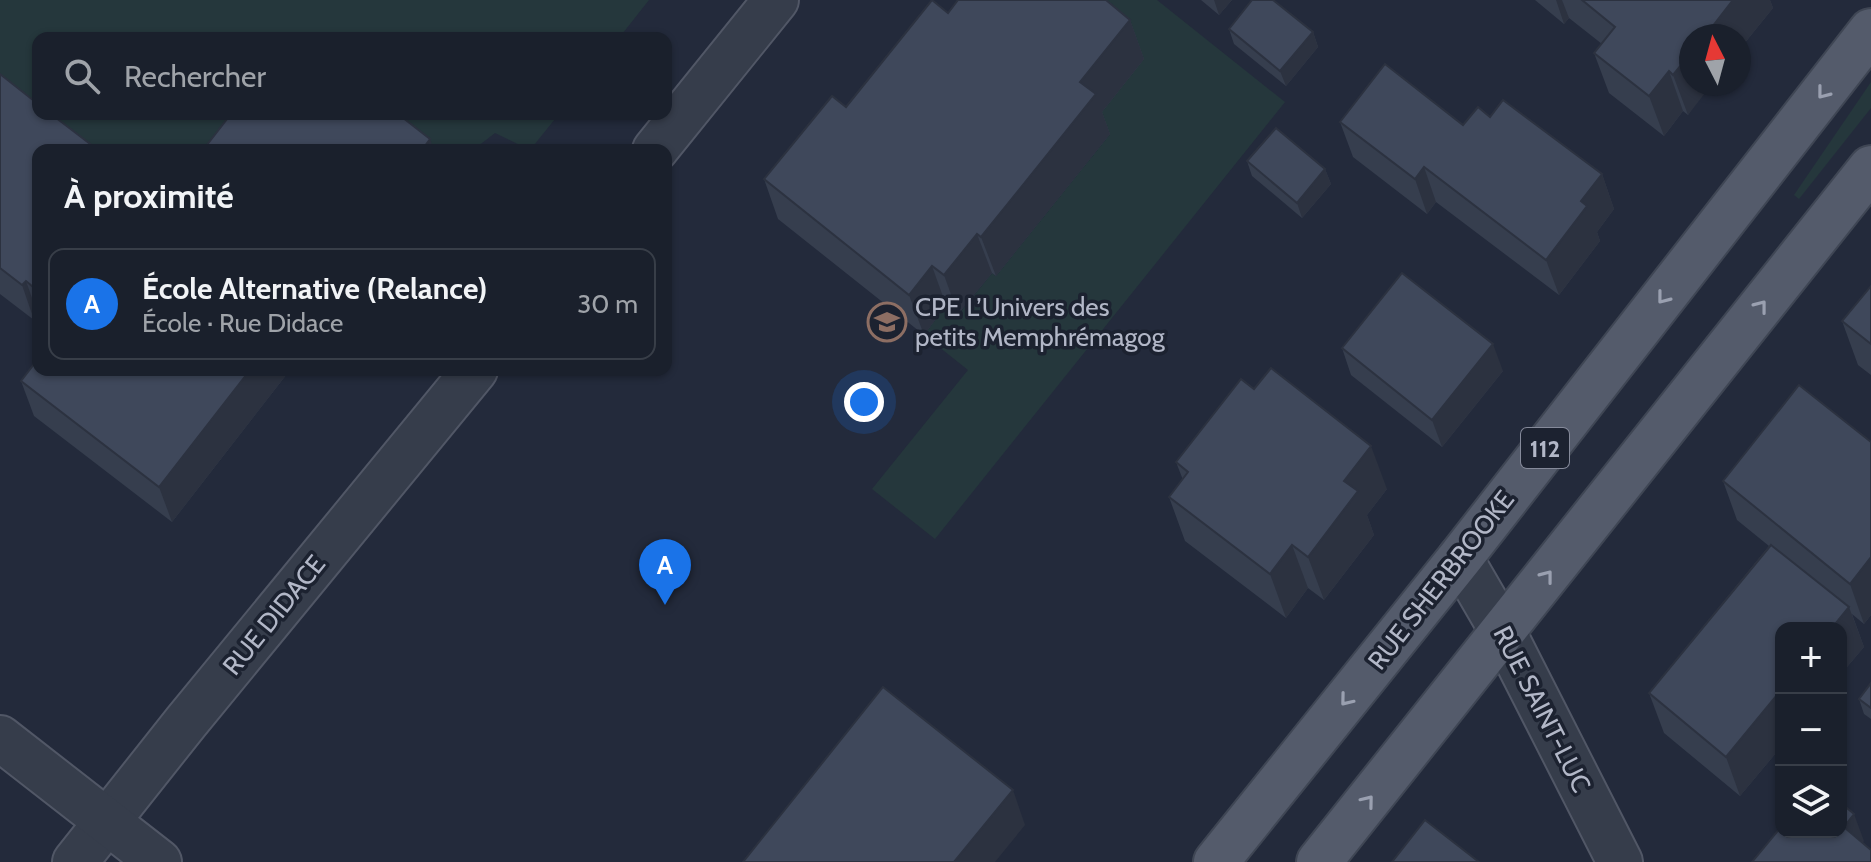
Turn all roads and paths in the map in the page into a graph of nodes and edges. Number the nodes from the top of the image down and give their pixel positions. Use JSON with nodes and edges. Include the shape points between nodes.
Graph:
{"nodes":[{"id":1,"x":776,"y":0,"type":"edge"},
{"id":2,"x":1871,"y":31,"type":"edge"},
{"id":3,"x":660,"y":144,"type":"edge"},
{"id":4,"x":1871,"y":168,"type":"edge"},
{"id":5,"x":470,"y":376,"type":"edge"},
{"id":6,"x":1460,"y":558,"type":"junction"},
{"id":7,"x":1503,"y":632,"type":"junction"},
{"id":8,"x":0,"y":738,"type":"edge"},
{"id":9,"x":108,"y":822,"type":"junction"},
{"id":10,"x":75,"y":862,"type":"edge"},
{"id":11,"x":159,"y":862,"type":"edge"},
{"id":12,"x":1216,"y":862,"type":"edge"},
{"id":13,"x":1319,"y":862,"type":"edge"},
{"id":14,"x":1620,"y":862,"type":"edge"}],
"edges":[{"from":1,"to":3,"type":"street"},
{"from":2,"to":6,"type":"main road","name":"RUE SHERBROOKE","number":"112","one_way":true},
{"from":7,"to":4,"type":"main road","one_way":true},
{"from":5,"to":9,"type":"street","name":"RUE DIDACE"},
{"from":6,"to":7,"type":"street","name":"RUE SAINT-LUC"},
{"from":6,"to":12,"type":"main road","name":"RUE SHERBROOKE","number":"112","one_way":true},
{"from":13,"to":7,"type":"main road","one_way":true},
{"from":7,"to":14,"type":"street","name":"RUE SAINT-LUC"},
{"from":8,"to":9,"type":"street"},
{"from":9,"to":10,"type":"street","name":"RUE DIDACE"},
{"from":9,"to":11,"type":"street"}]}
